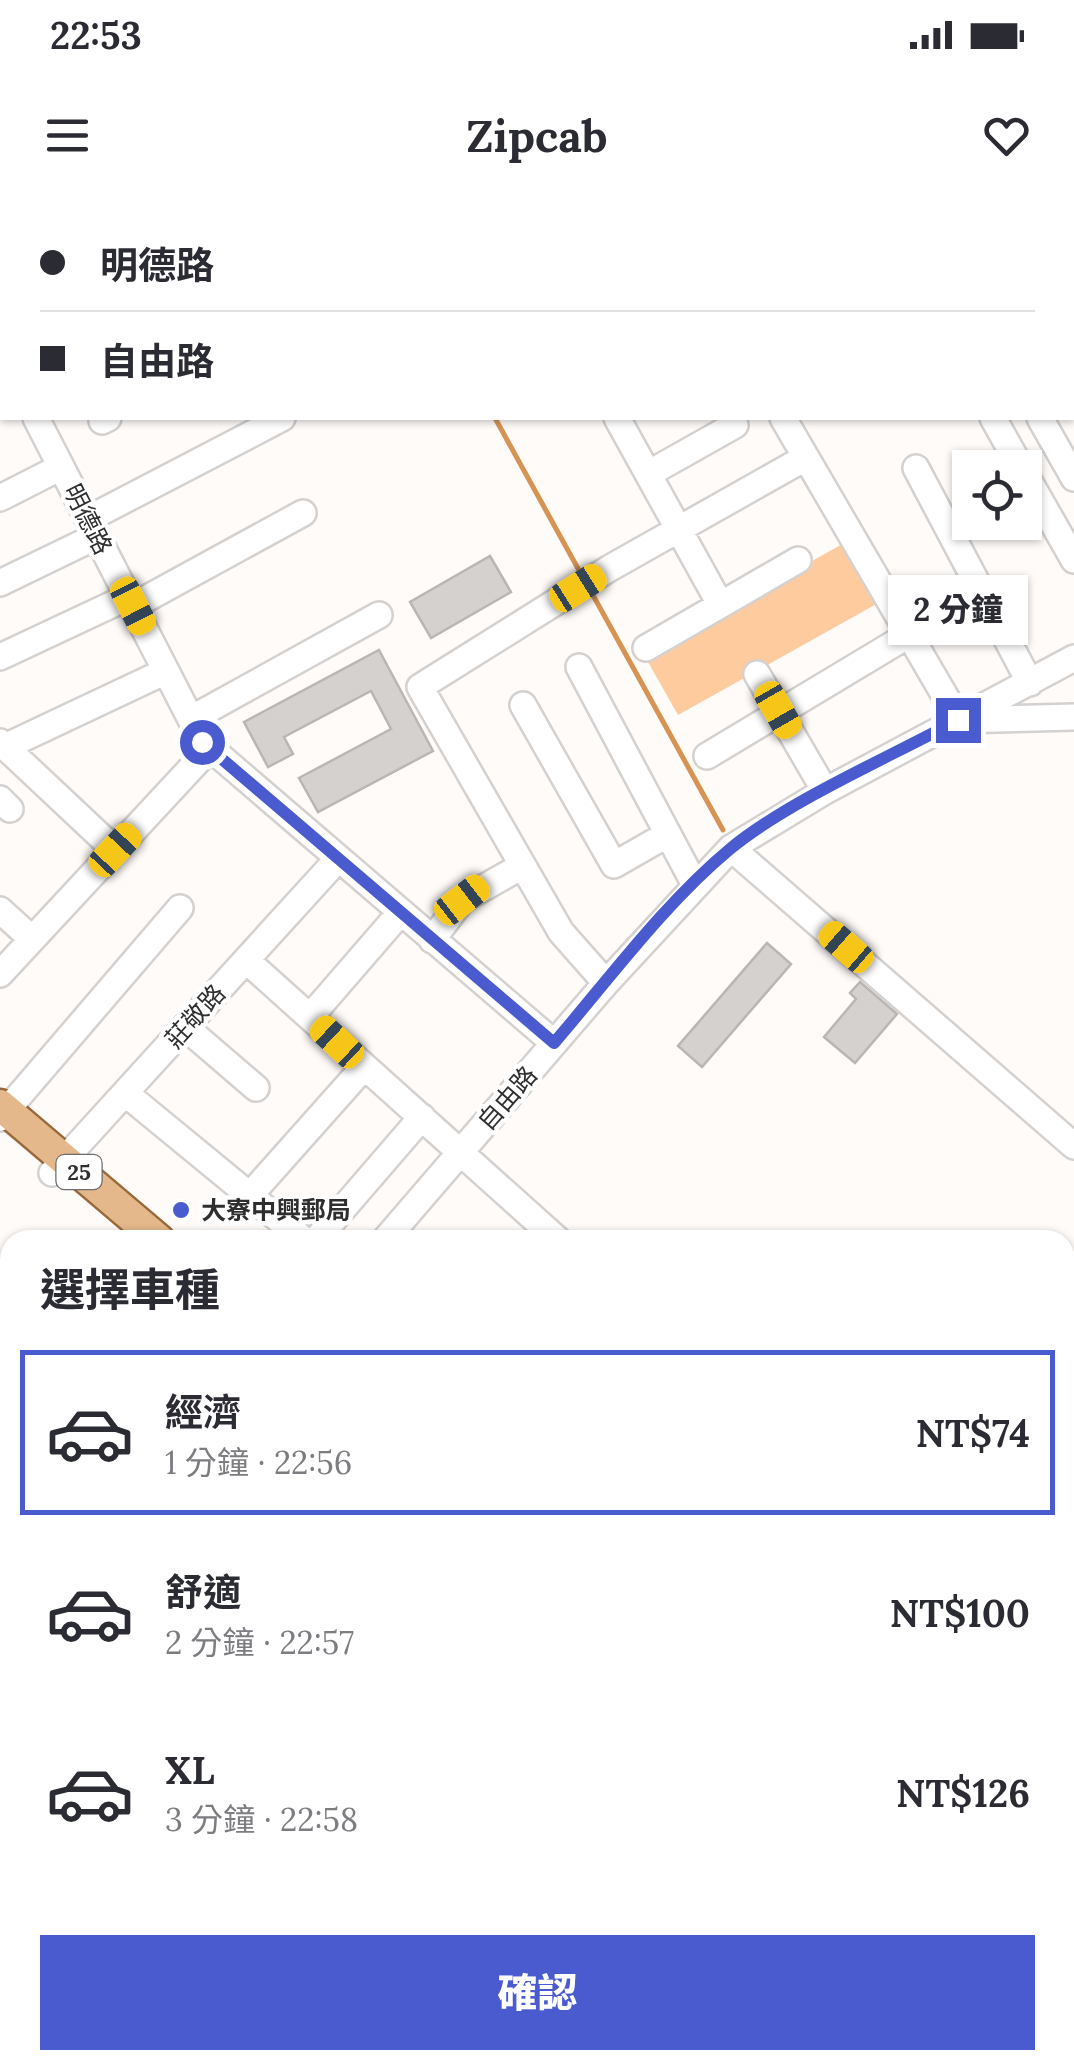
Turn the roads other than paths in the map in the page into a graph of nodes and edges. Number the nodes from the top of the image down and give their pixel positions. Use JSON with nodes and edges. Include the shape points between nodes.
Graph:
{"nodes":[{"id":1,"x":37,"y":420,"type":"edge"},
{"id":2,"x":275,"y":420,"type":"edge"},
{"id":3,"x":618,"y":420,"type":"edge"},
{"id":4,"x":784,"y":420,"type":"edge"},
{"id":5,"x":994,"y":420,"type":"edge"},
{"id":6,"x":1041,"y":420,"type":"edge"},
{"id":7,"x":735,"y":425,"type":"dead end"},
{"id":8,"x":1011,"y":450,"type":"edge"},
{"id":9,"x":805,"y":458,"type":"junction"},
{"id":10,"x":61,"y":467,"type":"junction"},
{"id":11,"x":916,"y":468,"type":"dead end"},
{"id":12,"x":648,"y":474,"type":"junction"},
{"id":13,"x":1074,"y":478,"type":"edge"},
{"id":14,"x":0,"y":498,"type":"edge"},
{"id":15,"x":1042,"y":504,"type":"edge"},
{"id":16,"x":303,"y":512,"type":"dead end"},
{"id":17,"x":92,"y":528,"type":"junction"},
{"id":18,"x":679,"y":529,"type":"junction"},
{"id":19,"x":798,"y":560,"type":"dead end"},
{"id":20,"x":1074,"y":560,"type":"edge"},
{"id":21,"x":0,"y":583,"type":"edge"},
{"id":22,"x":130,"y":602,"type":"junction"},
{"id":23,"x":720,"y":604,"type":"junction"},
{"id":24,"x":379,"y":615,"type":"dead end"},
{"id":25,"x":910,"y":634,"type":"junction"},
{"id":26,"x":646,"y":648,"type":"dead end"},
{"id":27,"x":0,"y":657,"type":"edge"},
{"id":28,"x":1074,"y":658,"type":"edge"},
{"id":29,"x":579,"y":666,"type":"dead end"},
{"id":30,"x":166,"y":670,"type":"junction"},
{"id":31,"x":757,"y":674,"type":"dead end"},
{"id":32,"x":1030,"y":682,"type":"junction"},
{"id":33,"x":522,"y":706,"type":"dead end"},
{"id":34,"x":778,"y":710,"type":"junction"},
{"id":35,"x":1074,"y":717,"type":"edge"},
{"id":36,"x":191,"y":719,"type":"junction"},
{"id":37,"x":958,"y":720,"type":"junction"},
{"id":38,"x":2,"y":745,"type":"edge"},
{"id":39,"x":209,"y":749,"type":"junction"},
{"id":40,"x":707,"y":756,"type":"dead end"},
{"id":41,"x":825,"y":791,"type":"junction"},
{"id":42,"x":668,"y":834,"type":"junction"},
{"id":43,"x":731,"y":848,"type":"junction"},
{"id":44,"x":115,"y":850,"type":"junction"},
{"id":45,"x":337,"y":860,"type":"junction"},
{"id":46,"x":522,"y":866,"type":"junction"},
{"id":47,"x":694,"y":883,"type":"junction"},
{"id":48,"x":180,"y":908,"type":"dead end"},
{"id":49,"x":0,"y":910,"type":"edge"},
{"id":50,"x":400,"y":913,"type":"junction"},
{"id":51,"x":32,"y":939,"type":"junction"},
{"id":52,"x":432,"y":940,"type":"junction"},
{"id":53,"x":246,"y":960,"type":"junction"},
{"id":54,"x":0,"y":974,"type":"edge"},
{"id":55,"x":606,"y":983,"type":"junction"},
{"id":56,"x":310,"y":1017,"type":"junction"},
{"id":57,"x":185,"y":1027,"type":"junction"},
{"id":58,"x":554,"y":1043,"type":"junction"},
{"id":59,"x":364,"y":1067,"type":"junction"},
{"id":60,"x":256,"y":1088,"type":"dead end"},
{"id":61,"x":125,"y":1093,"type":"junction"},
{"id":62,"x":2,"y":1116,"type":"edge"},
{"id":63,"x":422,"y":1118,"type":"junction"},
{"id":64,"x":1074,"y":1146,"type":"edge"},
{"id":65,"x":461,"y":1152,"type":"junction"},
{"id":66,"x":58,"y":1166,"type":"junction"},
{"id":67,"x":250,"y":1194,"type":"junction"},
{"id":68,"x":121,"y":1230,"type":"edge"},
{"id":69,"x":145,"y":1230,"type":"edge"},
{"id":70,"x":292,"y":1230,"type":"edge"},
{"id":71,"x":325,"y":1230,"type":"edge"},
{"id":72,"x":394,"y":1230,"type":"edge"},
{"id":73,"x":547,"y":1230,"type":"edge"}],
"edges":[{"from":1,"to":10,"type":"street","name":"明德路"},
{"from":2,"to":17,"type":"street"},
{"from":3,"to":12,"type":"street"},
{"from":4,"to":9,"type":"street"},
{"from":5,"to":8,"type":"street"},
{"from":6,"to":13,"type":"street"},
{"from":7,"to":12,"type":"street"},
{"from":9,"to":18,"type":"street"},
{"from":9,"to":25,"type":"street"},
{"from":10,"to":14,"type":"street"},
{"from":10,"to":17,"type":"street","name":"明德路"},
{"from":11,"to":32,"type":"street"},
{"from":12,"to":18,"type":"street"},
{"from":15,"to":20,"type":"street"},
{"from":16,"to":22,"type":"street"},
{"from":17,"to":21,"type":"street"},
{"from":17,"to":22,"type":"street","name":"明德路"},
{"from":18,"to":23,"type":"street"},
{"from":18,"to":46,"type":"street","via":[[420,687]]},
{"from":19,"to":23,"type":"street"},
{"from":22,"to":27,"type":"street"},
{"from":22,"to":30,"type":"street","name":"明德路"},
{"from":23,"to":26,"type":"street"},
{"from":24,"to":36,"type":"street"},
{"from":25,"to":34,"type":"street"},
{"from":25,"to":37,"type":"street"},
{"from":28,"to":32,"type":"street","name":"自由路"},
{"from":29,"to":42,"type":"street"},
{"from":30,"to":36,"type":"street","name":"明德路"},
{"from":30,"to":38,"type":"street"},
{"from":31,"to":34,"type":"street"},
{"from":32,"to":37,"type":"street","name":"自由路"},
{"from":33,"to":42,"type":"street","via":[[614,865]]},
{"from":34,"to":40,"type":"street"},
{"from":34,"to":41,"type":"street"},
{"from":35,"to":37,"type":"street"},
{"from":36,"to":39,"type":"street","name":"明德路"},
{"from":37,"to":41,"type":"street","name":"自由路"},
{"from":38,"to":44,"type":"street"},
{"from":39,"to":44,"type":"street"},
{"from":39,"to":45,"type":"street","name":"明德路"},
{"from":41,"to":43,"type":"street","name":"自由路"},
{"from":42,"to":47,"type":"street"},
{"from":43,"to":47,"type":"street","name":"自由路"},
{"from":43,"to":64,"type":"street"},
{"from":44,"to":51,"type":"street"},
{"from":45,"to":50,"type":"street","name":"明德路"},
{"from":45,"to":53,"type":"street","name":"莊敬路"},
{"from":46,"to":52,"type":"street","via":[[462,900]]},
{"from":46,"to":55,"type":"street","via":[[561,932]]},
{"from":47,"to":55,"type":"street","name":"自由路"},
{"from":48,"to":62,"type":"street"},
{"from":49,"to":51,"type":"street"},
{"from":50,"to":52,"type":"street","name":"明德路"},
{"from":50,"to":56,"type":"street"},
{"from":51,"to":54,"type":"street"},
{"from":52,"to":58,"type":"street","name":"明德路"},
{"from":53,"to":56,"type":"street"},
{"from":53,"to":57,"type":"street","name":"莊敬路"},
{"from":55,"to":58,"type":"street","name":"自由路"},
{"from":56,"to":59,"type":"street"},
{"from":57,"to":60,"type":"street"},
{"from":57,"to":61,"type":"street","name":"莊敬路"},
{"from":58,"to":65,"type":"street","name":"自由路"},
{"from":59,"to":63,"type":"street"},
{"from":59,"to":67,"type":"street"},
{"from":61,"to":66,"type":"street","name":"莊敬路"},
{"from":61,"to":67,"type":"street"},
{"from":62,"to":66,"type":"main road","number":"25"},
{"from":63,"to":65,"type":"street"},
{"from":63,"to":71,"type":"street"},
{"from":65,"to":72,"type":"street","name":"自由路"},
{"from":65,"to":73,"type":"street"},
{"from":66,"to":68,"type":"main road","number":"25"},
{"from":66,"to":69,"type":"main road","number":"25"},
{"from":67,"to":70,"type":"street"}]}
